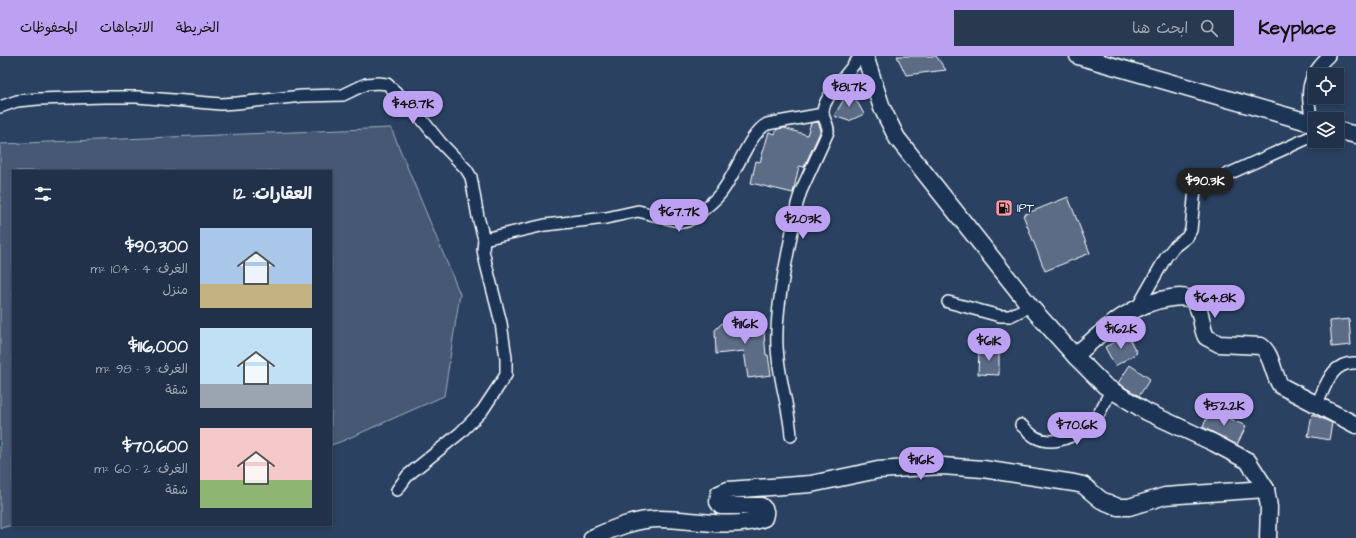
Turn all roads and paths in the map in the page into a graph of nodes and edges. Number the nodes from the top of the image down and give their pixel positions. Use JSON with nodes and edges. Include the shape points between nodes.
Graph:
{"nodes":[{"id":1,"x":860,"y":56,"type":"edge"},
{"id":2,"x":865,"y":56,"type":"edge"},
{"id":3,"x":871,"y":56,"type":"edge"},
{"id":4,"x":1078,"y":56,"type":"edge"},
{"id":5,"x":1329,"y":56,"type":"edge"},
{"id":6,"x":873,"y":82,"type":"junction"},
{"id":7,"x":0,"y":107,"type":"edge"},
{"id":8,"x":1312,"y":112,"type":"edge"},
{"id":9,"x":823,"y":114,"type":"junction"},
{"id":10,"x":1308,"y":125,"type":"edge"},
{"id":11,"x":1308,"y":131,"type":"edge"},
{"id":12,"x":484,"y":239,"type":"junction"},
{"id":13,"x":948,"y":302,"type":"dead end"},
{"id":14,"x":1030,"y":306,"type":"junction"},
{"id":15,"x":1137,"y":308,"type":"junction"},
{"id":16,"x":1075,"y":356,"type":"junction"},
{"id":17,"x":1356,"y":363,"type":"edge"},
{"id":18,"x":1111,"y":390,"type":"junction"},
{"id":19,"x":1317,"y":404,"type":"junction"},
{"id":20,"x":1021,"y":425,"type":"dead end"},
{"id":21,"x":1356,"y":425,"type":"edge"},
{"id":22,"x":791,"y":436,"type":"dead end"},
{"id":23,"x":1266,"y":489,"type":"junction"},
{"id":24,"x":397,"y":490,"type":"dead end"},
{"id":25,"x":592,"y":538,"type":"edge"},
{"id":26,"x":1268,"y":538,"type":"edge"}],
"edges":[{"from":1,"to":9,"type":"street","via":[[829,98]]},
{"from":2,"to":6,"type":"street"},
{"from":3,"to":6,"type":"street"},
{"from":4,"to":10,"type":"street"},
{"from":5,"to":8,"type":"street","via":[[1311,76],[1308,88]]},
{"from":6,"to":14,"type":"street","via":[[886,116],[906,151]]},
{"from":7,"to":12,"type":"street","via":[[38,99],[104,97],[138,97],[221,104],[302,96],[343,95],[366,84],[387,84],[412,107],[466,169],[471,177]]},
{"from":9,"to":12,"type":"street","via":[[761,127],[755,132],[740,164],[722,192],[696,217],[688,221],[682,222],[638,211],[606,218],[545,225]]},
{"from":9,"to":22,"type":"street","via":[[828,124],[828,132],[800,191],[777,334],[778,361]]},
{"from":11,"to":15,"type":"street","via":[[1277,151],[1195,189],[1191,230],[1166,257]]},
{"from":12,"to":24,"type":"street","via":[[486,264],[501,324],[506,375],[482,411],[455,438],[408,475]]},
{"from":13,"to":14,"type":"street","via":[[1000,316],[1010,316]]},
{"from":14,"to":16,"type":"street"},
{"from":15,"to":16,"type":"street","via":[[1112,322]]},
{"from":15,"to":19,"type":"street","via":[[1162,299],[1178,297],[1192,300],[1198,308],[1206,337],[1219,344],[1261,346],[1268,353],[1281,386]]},
{"from":16,"to":18,"type":"street"},
{"from":17,"to":19,"type":"street","via":[[1344,363],[1335,369]]},
{"from":18,"to":20,"type":"street","via":[[1098,414],[1075,435],[1042,440],[1030,434]]},
{"from":18,"to":23,"type":"street","via":[[1147,412],[1248,461]]},
{"from":19,"to":21,"type":"street"},
{"from":23,"to":25,"type":"street","via":[[1165,496],[1129,507],[1118,507],[1101,500],[1083,485],[1057,480],[964,467],[878,470],[811,484],[728,490],[719,494],[718,502],[721,506],[761,506],[766,513],[764,518],[758,520],[741,522],[658,519],[622,525]]},
{"from":23,"to":26,"type":"street","via":[[1269,507]]}]}
